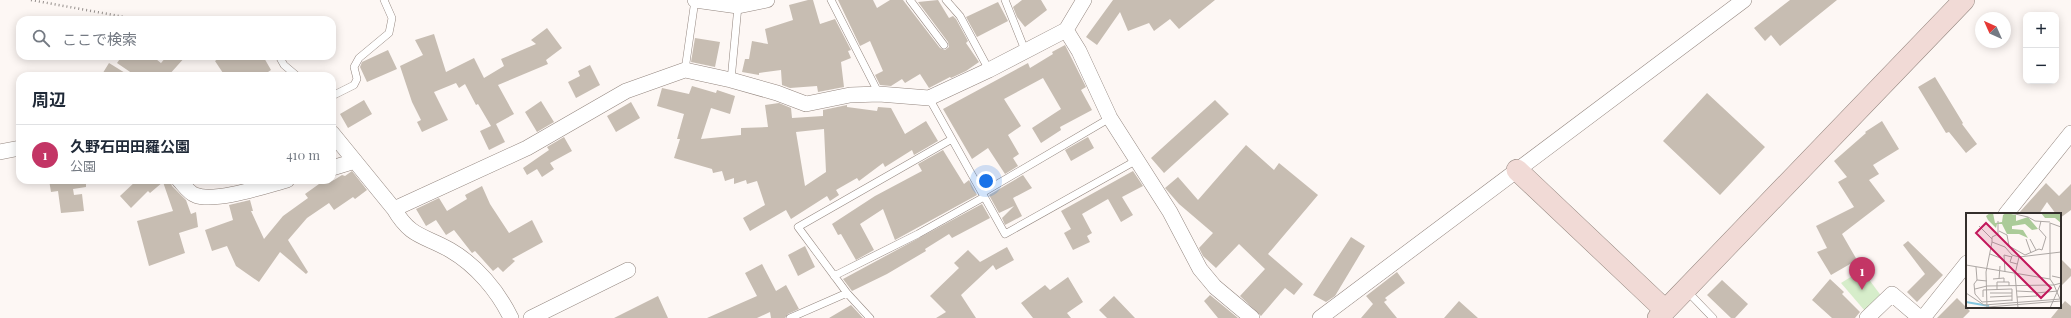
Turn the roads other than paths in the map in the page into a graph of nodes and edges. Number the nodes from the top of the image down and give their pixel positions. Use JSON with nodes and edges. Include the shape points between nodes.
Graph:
{"nodes":[{"id":1,"x":384,"y":0,"type":"edge"},
{"id":2,"x":695,"y":0,"type":"edge"},
{"id":3,"x":767,"y":0,"type":"edge"},
{"id":4,"x":831,"y":0,"type":"edge"},
{"id":5,"x":910,"y":0,"type":"edge"},
{"id":6,"x":946,"y":0,"type":"edge"},
{"id":7,"x":1005,"y":0,"type":"edge"},
{"id":8,"x":1084,"y":0,"type":"edge"},
{"id":9,"x":1744,"y":0,"type":"edge"},
{"id":10,"x":1964,"y":0,"type":"edge"},
{"id":11,"x":738,"y":6,"type":"junction"},
{"id":12,"x":1066,"y":30,"type":"junction"},
{"id":13,"x":944,"y":45,"type":"dead end"},
{"id":14,"x":1025,"y":50,"type":"junction"},
{"id":15,"x":281,"y":60,"type":"edge"},
{"id":16,"x":685,"y":70,"type":"junction"},
{"id":17,"x":989,"y":70,"type":"junction"},
{"id":18,"x":292,"y":72,"type":"edge"},
{"id":19,"x":731,"y":80,"type":"junction"},
{"id":20,"x":336,"y":94,"type":"edge"},
{"id":21,"x":879,"y":94,"type":"junction"},
{"id":22,"x":929,"y":98,"type":"junction"},
{"id":23,"x":1110,"y":118,"type":"junction"},
{"id":24,"x":2071,"y":134,"type":"edge"},
{"id":25,"x":336,"y":137,"type":"edge"},
{"id":26,"x":952,"y":139,"type":"junction"},
{"id":27,"x":16,"y":149,"type":"edge"},
{"id":28,"x":0,"y":152,"type":"edge"},
{"id":29,"x":1137,"y":160,"type":"junction"},
{"id":30,"x":355,"y":161,"type":"junction"},
{"id":31,"x":336,"y":167,"type":"edge"},
{"id":32,"x":1517,"y":170,"type":"junction"},
{"id":33,"x":183,"y":184,"type":"edge"},
{"id":34,"x":272,"y":184,"type":"edge"},
{"id":35,"x":983,"y":195,"type":"junction"},
{"id":36,"x":394,"y":208,"type":"junction"},
{"id":37,"x":2007,"y":213,"type":"edge"},
{"id":38,"x":1966,"y":264,"type":"edge"},
{"id":39,"x":628,"y":270,"type":"dead end"},
{"id":40,"x":834,"y":276,"type":"junction"},
{"id":41,"x":1685,"y":290,"type":"junction"},
{"id":42,"x":847,"y":293,"type":"junction"},
{"id":43,"x":1662,"y":314,"type":"edge"},
{"id":44,"x":511,"y":318,"type":"edge"},
{"id":45,"x":531,"y":318,"type":"edge"},
{"id":46,"x":790,"y":318,"type":"edge"},
{"id":47,"x":870,"y":318,"type":"edge"},
{"id":48,"x":1252,"y":318,"type":"edge"},
{"id":49,"x":1320,"y":318,"type":"edge"},
{"id":50,"x":1714,"y":318,"type":"edge"},
{"id":51,"x":1868,"y":318,"type":"edge"},
{"id":52,"x":1922,"y":318,"type":"edge"}],
"edges":[{"from":1,"to":20,"type":"lane","via":[[392,18],[389,34],[359,58],[354,67],[357,79],[354,84]]},
{"from":2,"to":11,"type":"street"},
{"from":2,"to":16,"type":"lane"},
{"from":3,"to":11,"type":"street"},
{"from":4,"to":21,"type":"lane"},
{"from":5,"to":13,"type":"lane"},
{"from":6,"to":17,"type":"lane","via":[[960,16]]},
{"from":7,"to":14,"type":"lane"},
{"from":8,"to":12,"type":"street"},
{"from":9,"to":32,"type":"street"},
{"from":10,"to":41,"type":"street"},
{"from":11,"to":19,"type":"lane"},
{"from":12,"to":14,"type":"street"},
{"from":12,"to":23,"type":"street","via":[[1079,51]]},
{"from":14,"to":17,"type":"street"},
{"from":15,"to":18,"type":"lane"},
{"from":16,"to":19,"type":"street"},
{"from":16,"to":36,"type":"street","via":[[626,91],[527,148]]},
{"from":17,"to":22,"type":"street"},
{"from":19,"to":21,"type":"street","via":[[806,104]]},
{"from":21,"to":22,"type":"street"},
{"from":22,"to":26,"type":"lane"},
{"from":23,"to":29,"type":"street"},
{"from":23,"to":35,"type":"lane"},
{"from":24,"to":37,"type":"street"},
{"from":25,"to":30,"type":"street"},
{"from":26,"to":35,"type":"lane"},
{"from":26,"to":40,"type":"lane","via":[[798,227]]},
{"from":27,"to":28,"type":"street"},
{"from":29,"to":35,"type":"lane","via":[[1005,234]]},
{"from":29,"to":48,"type":"street","via":[[1170,212],[1200,270],[1215,287]]},
{"from":30,"to":31,"type":"street"},
{"from":30,"to":36,"type":"street"},
{"from":32,"to":43,"type":"street"},
{"from":32,"to":49,"type":"street"},
{"from":33,"to":34,"type":"street","via":[[193,195],[208,197]]},
{"from":35,"to":40,"type":"lane","via":[[918,234]]},
{"from":36,"to":44,"type":"street","via":[[402,222],[415,234],[450,250],[470,265],[494,290]]},
{"from":38,"to":52,"type":"street"},
{"from":39,"to":45,"type":"street"},
{"from":40,"to":42,"type":"lane"},
{"from":41,"to":43,"type":"street"},
{"from":41,"to":50,"type":"lane"},
{"from":42,"to":46,"type":"lane"},
{"from":42,"to":47,"type":"lane"},
{"from":51,"to":52,"type":"street","via":[[1892,294]]}]}
